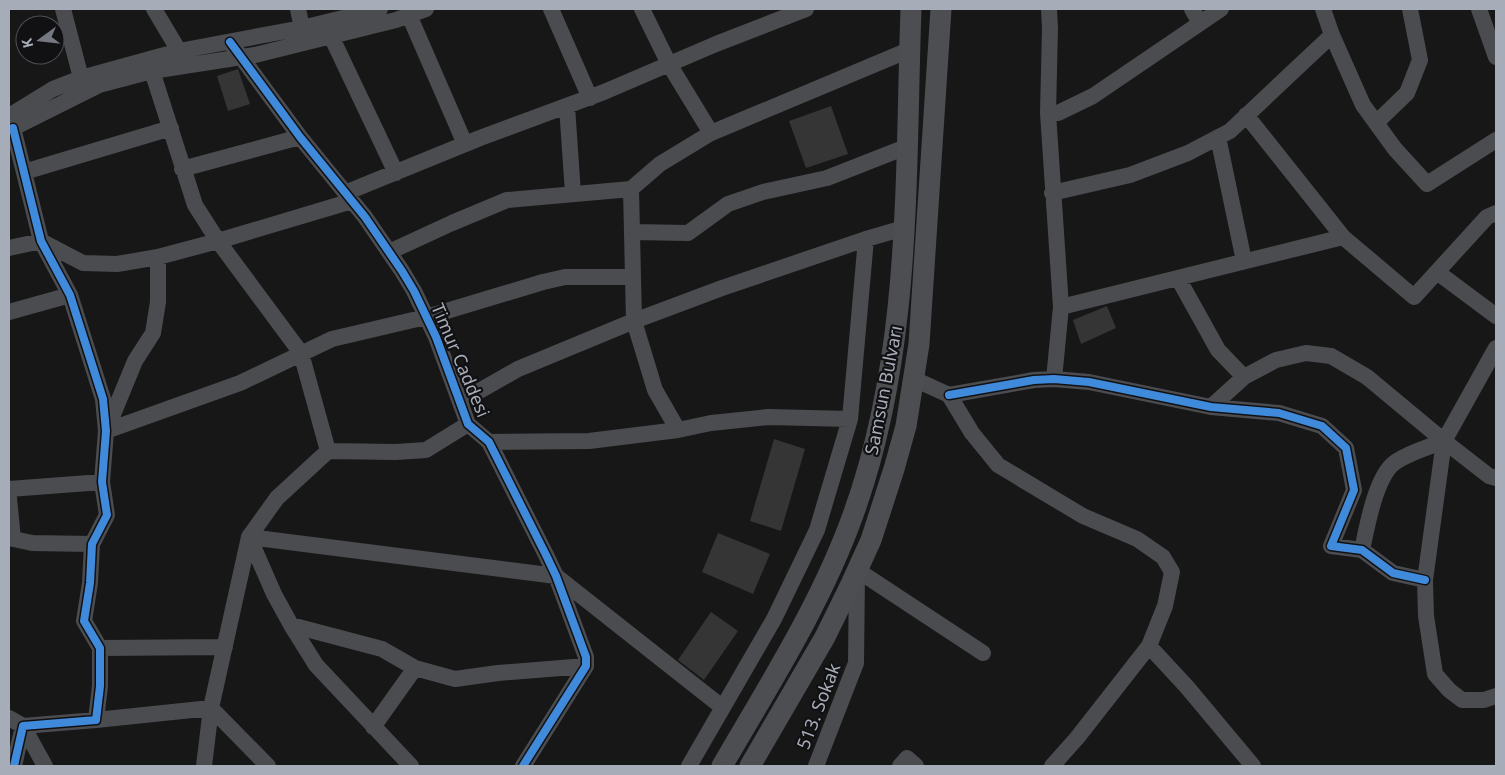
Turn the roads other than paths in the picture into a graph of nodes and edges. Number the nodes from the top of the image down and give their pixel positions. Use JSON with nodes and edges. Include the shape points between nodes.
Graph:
{"nodes":[{"id":1,"x":63,"y":9,"type":"edge"},
{"id":2,"x":154,"y":9,"type":"edge"},
{"id":3,"x":298,"y":9,"type":"edge"},
{"id":4,"x":380,"y":9,"type":"edge"},
{"id":5,"x":426,"y":9,"type":"edge"},
{"id":6,"x":551,"y":9,"type":"edge"},
{"id":7,"x":642,"y":9,"type":"edge"},
{"id":8,"x":806,"y":9,"type":"edge"},
{"id":9,"x":911,"y":9,"type":"edge"},
{"id":10,"x":941,"y":9,"type":"edge"},
{"id":11,"x":1049,"y":9,"type":"edge"},
{"id":12,"x":1221,"y":9,"type":"edge"},
{"id":13,"x":1323,"y":9,"type":"edge"},
{"id":14,"x":1410,"y":9,"type":"edge"},
{"id":15,"x":1479,"y":9,"type":"edge"},
{"id":16,"x":409,"y":15,"type":"junction"},
{"id":17,"x":1196,"y":16,"type":"edge"},
{"id":18,"x":302,"y":28,"type":"junction"},
{"id":19,"x":1332,"y":35,"type":"junction"},
{"id":20,"x":331,"y":36,"type":"junction"},
{"id":21,"x":230,"y":42,"type":"junction"},
{"id":22,"x":1495,"y":47,"type":"edge"},
{"id":23,"x":909,"y":50,"type":"junction"},
{"id":24,"x":241,"y":57,"type":"junction"},
{"id":25,"x":180,"y":59,"type":"junction"},
{"id":26,"x":669,"y":64,"type":"junction"},
{"id":27,"x":152,"y":71,"type":"junction"},
{"id":28,"x":81,"y":78,"type":"junction"},
{"id":29,"x":590,"y":98,"type":"junction"},
{"id":30,"x":567,"y":106,"type":"junction"},
{"id":31,"x":1048,"y":113,"type":"junction"},
{"id":32,"x":1246,"y":116,"type":"junction"},
{"id":33,"x":11,"y":117,"type":"edge"},
{"id":34,"x":1376,"y":123,"type":"junction"},
{"id":35,"x":171,"y":128,"type":"junction"},
{"id":36,"x":711,"y":133,"type":"junction"},
{"id":37,"x":300,"y":137,"type":"junction"},
{"id":38,"x":1218,"y":137,"type":"junction"},
{"id":39,"x":1496,"y":140,"type":"edge"},
{"id":40,"x":465,"y":144,"type":"junction"},
{"id":41,"x":906,"y":147,"type":"junction"},
{"id":42,"x":182,"y":169,"type":"junction"},
{"id":43,"x":24,"y":172,"type":"junction"},
{"id":44,"x":396,"y":173,"type":"junction"},
{"id":45,"x":631,"y":189,"type":"junction"},
{"id":46,"x":1052,"y":193,"type":"junction"},
{"id":47,"x":573,"y":194,"type":"junction"},
{"id":48,"x":348,"y":197,"type":"junction"},
{"id":49,"x":1496,"y":213,"type":"edge"},
{"id":50,"x":904,"y":228,"type":"junction"},
{"id":51,"x":632,"y":232,"type":"junction"},
{"id":52,"x":1343,"y":237,"type":"junction"},
{"id":53,"x":866,"y":239,"type":"junction"},
{"id":54,"x":41,"y":241,"type":"junction"},
{"id":55,"x":218,"y":241,"type":"junction"},
{"id":56,"x":9,"y":248,"type":"edge"},
{"id":57,"x":389,"y":252,"type":"junction"},
{"id":58,"x":158,"y":257,"type":"junction"},
{"id":59,"x":1244,"y":262,"type":"junction"},
{"id":60,"x":1437,"y":272,"type":"junction"},
{"id":61,"x":633,"y":277,"type":"junction"},
{"id":62,"x":1178,"y":278,"type":"junction"},
{"id":63,"x":70,"y":295,"type":"junction"},
{"id":64,"x":1061,"y":307,"type":"junction"},
{"id":65,"x":9,"y":312,"type":"edge"},
{"id":66,"x":1496,"y":316,"type":"edge"},
{"id":67,"x":427,"y":317,"type":"junction"},
{"id":68,"x":634,"y":321,"type":"junction"},
{"id":69,"x":1496,"y":348,"type":"edge"},
{"id":70,"x":301,"y":353,"type":"junction"},
{"id":71,"x":1244,"y":377,"type":"junction"},
{"id":72,"x":1054,"y":379,"type":"junction"},
{"id":73,"x":914,"y":380,"type":"junction"},
{"id":74,"x":949,"y":395,"type":"junction"},
{"id":75,"x":460,"y":402,"type":"junction"},
{"id":76,"x":1211,"y":407,"type":"junction"},
{"id":77,"x":850,"y":419,"type":"junction"},
{"id":78,"x":468,"y":424,"type":"junction"},
{"id":79,"x":678,"y":430,"type":"junction"},
{"id":80,"x":106,"y":431,"type":"junction"},
{"id":81,"x":1444,"y":441,"type":"junction"},
{"id":82,"x":489,"y":442,"type":"junction"},
{"id":83,"x":328,"y":451,"type":"junction"},
{"id":84,"x":1494,"y":474,"type":"edge"},
{"id":85,"x":102,"y":482,"type":"junction"},
{"id":86,"x":9,"y":489,"type":"edge"},
{"id":87,"x":9,"y":498,"type":"edge"},
{"id":88,"x":249,"y":537,"type":"junction"},
{"id":89,"x":11,"y":539,"type":"edge"},
{"id":90,"x":92,"y":544,"type":"junction"},
{"id":91,"x":1362,"y":550,"type":"junction"},
{"id":92,"x":857,"y":570,"type":"junction"},
{"id":93,"x":556,"y":576,"type":"junction"},
{"id":94,"x":1425,"y":580,"type":"junction"},
{"id":95,"x":291,"y":625,"type":"junction"},
{"id":96,"x":1149,"y":646,"type":"junction"},
{"id":97,"x":225,"y":647,"type":"junction"},
{"id":98,"x":100,"y":648,"type":"junction"},
{"id":99,"x":983,"y":653,"type":"dead end"},
{"id":100,"x":586,"y":666,"type":"junction"},
{"id":101,"x":415,"y":668,"type":"junction"},
{"id":102,"x":1496,"y":696,"type":"edge"},
{"id":103,"x":722,"y":707,"type":"junction"},
{"id":104,"x":211,"y":708,"type":"junction"},
{"id":105,"x":9,"y":718,"type":"edge"},
{"id":106,"x":96,"y":720,"type":"junction"},
{"id":107,"x":23,"y":726,"type":"junction"},
{"id":108,"x":373,"y":727,"type":"junction"},
{"id":109,"x":14,"y":766,"type":"edge"},
{"id":110,"x":46,"y":766,"type":"edge"},
{"id":111,"x":204,"y":766,"type":"edge"},
{"id":112,"x":268,"y":766,"type":"edge"},
{"id":113,"x":411,"y":766,"type":"edge"},
{"id":114,"x":523,"y":766,"type":"edge"},
{"id":115,"x":689,"y":766,"type":"edge"},
{"id":116,"x":722,"y":766,"type":"edge"},
{"id":117,"x":750,"y":766,"type":"edge"},
{"id":118,"x":816,"y":766,"type":"edge"},
{"id":119,"x":900,"y":766,"type":"edge"},
{"id":120,"x":916,"y":766,"type":"edge"},
{"id":121,"x":1052,"y":766,"type":"edge"},
{"id":122,"x":1253,"y":766,"type":"edge"}],
"edges":[{"from":1,"to":28,"type":"street"},
{"from":2,"to":25,"type":"street"},
{"from":3,"to":18,"type":"street"},
{"from":4,"to":18,"type":"street"},
{"from":5,"to":16,"type":"street"},
{"from":6,"to":29,"type":"street"},
{"from":7,"to":26,"type":"street"},
{"from":8,"to":26,"type":"street"},
{"from":9,"to":23,"type":"main road","name":"Samsun Bulvarı"},
{"from":10,"to":73,"type":"main road","via":[[923,292]]},
{"from":11,"to":31,"type":"street"},
{"from":12,"to":17,"type":"street"},
{"from":13,"to":19,"type":"street"},
{"from":14,"to":34,"type":"street","via":[[1420,60],[1407,93]]},
{"from":15,"to":22,"type":"street"},
{"from":16,"to":20,"type":"street"},
{"from":16,"to":40,"type":"street"},
{"from":17,"to":31,"type":"street","via":[[1093,96],[1058,113]]},
{"from":18,"to":21,"type":"street"},
{"from":19,"to":32,"type":"street"},
{"from":19,"to":34,"type":"street","via":[[1363,105]]},
{"from":20,"to":24,"type":"street"},
{"from":20,"to":44,"type":"street"},
{"from":21,"to":24,"type":"street","name":"Timur Caddesi"},
{"from":21,"to":25,"type":"street"},
{"from":23,"to":36,"type":"street"},
{"from":23,"to":41,"type":"main road","name":"Samsun Bulvarı"},
{"from":24,"to":25,"type":"street"},
{"from":24,"to":37,"type":"street","name":"Timur Caddesi"},
{"from":25,"to":27,"type":"street"},
{"from":25,"to":28,"type":"street"},
{"from":26,"to":29,"type":"street"},
{"from":26,"to":36,"type":"street"},
{"from":27,"to":33,"type":"street","via":[[99,85]]},
{"from":27,"to":35,"type":"street"},
{"from":28,"to":33,"type":"street","via":[[53,89]]},
{"from":29,"to":30,"type":"street"},
{"from":30,"to":40,"type":"street"},
{"from":30,"to":47,"type":"street"},
{"from":31,"to":46,"type":"street"},
{"from":32,"to":38,"type":"street"},
{"from":32,"to":52,"type":"street"},
{"from":33,"to":43,"type":"street"},
{"from":34,"to":39,"type":"street","via":[[1427,184]]},
{"from":35,"to":42,"type":"street"},
{"from":35,"to":43,"type":"street"},
{"from":36,"to":45,"type":"street","via":[[660,164]]},
{"from":37,"to":42,"type":"street"},
{"from":37,"to":48,"type":"street","name":"Timur Caddesi"},
{"from":38,"to":46,"type":"street","via":[[1188,153],[1130,175]]},
{"from":38,"to":59,"type":"street"},
{"from":40,"to":44,"type":"street"},
{"from":41,"to":50,"type":"main road","name":"Samsun Bulvarı"},
{"from":41,"to":51,"type":"street","via":[[827,178],[763,192],[728,204],[688,233]]},
{"from":42,"to":55,"type":"street","via":[[195,205]]},
{"from":43,"to":54,"type":"street"},
{"from":44,"to":48,"type":"street"},
{"from":45,"to":47,"type":"street"},
{"from":45,"to":51,"type":"street"},
{"from":46,"to":64,"type":"street"},
{"from":47,"to":57,"type":"street","via":[[508,200]]},
{"from":48,"to":55,"type":"street"},
{"from":48,"to":57,"type":"street","name":"Timur Caddesi"},
{"from":49,"to":60,"type":"street","via":[[1487,216]]},
{"from":50,"to":53,"type":"street"},
{"from":50,"to":116,"type":"main road","name":"Samsun Bulvarı","via":[[901,280],[880,426],[853,515],[812,607]]},
{"from":51,"to":61,"type":"street"},
{"from":52,"to":59,"type":"street"},
{"from":52,"to":60,"type":"street","via":[[1414,297]]},
{"from":53,"to":68,"type":"street"},
{"from":53,"to":77,"type":"street"},
{"from":54,"to":56,"type":"street"},
{"from":54,"to":58,"type":"street","via":[[82,263],[116,264]]},
{"from":54,"to":63,"type":"street"},
{"from":55,"to":58,"type":"street"},
{"from":55,"to":70,"type":"street"},
{"from":57,"to":67,"type":"street","name":"Timur Caddesi"},
{"from":58,"to":80,"type":"street","via":[[158,302],[153,333],[135,361]]},
{"from":59,"to":62,"type":"street"},
{"from":60,"to":66,"type":"street"},
{"from":61,"to":67,"type":"street","via":[[542,282]]},
{"from":61,"to":68,"type":"street"},
{"from":62,"to":64,"type":"street"},
{"from":62,"to":71,"type":"street","via":[[1218,350]]},
{"from":63,"to":65,"type":"street"},
{"from":63,"to":80,"type":"street","via":[[103,399]]},
{"from":64,"to":72,"type":"street"},
{"from":67,"to":70,"type":"street","via":[[332,339]]},
{"from":67,"to":75,"type":"street","name":"Timur Caddesi"},
{"from":68,"to":75,"type":"street","via":[[518,369]]},
{"from":68,"to":79,"type":"street","via":[[654,390]]},
{"from":69,"to":81,"type":"street"},
{"from":70,"to":80,"type":"street","via":[[240,383]]},
{"from":70,"to":83,"type":"street"},
{"from":71,"to":76,"type":"street"},
{"from":71,"to":81,"type":"street","via":[[1276,360],[1298,354],[1331,356],[1367,377]]},
{"from":72,"to":74,"type":"street"},
{"from":72,"to":76,"type":"street","via":[[1089,382]]},
{"from":73,"to":74,"type":"street"},
{"from":73,"to":92,"type":"main road","via":[[894,469],[871,540]]},
{"from":74,"to":96,"type":"street","via":[[972,433],[998,465],[1083,516],[1137,539],[1163,558],[1172,572],[1165,606]]},
{"from":75,"to":78,"type":"street","name":"Timur Caddesi"},
{"from":76,"to":91,"type":"street","via":[[1279,413],[1322,426],[1346,448],[1354,490],[1331,546]]},
{"from":77,"to":79,"type":"street","via":[[768,416]]},
{"from":77,"to":103,"type":"street","via":[[817,530],[774,619]]},
{"from":78,"to":82,"type":"street","name":"Timur Caddesi"},
{"from":78,"to":83,"type":"street","via":[[426,450]]},
{"from":79,"to":82,"type":"street","via":[[588,441]]},
{"from":80,"to":85,"type":"street"},
{"from":81,"to":84,"type":"street"},
{"from":81,"to":91,"type":"street","via":[[1396,461],[1382,479],[1369,515]]},
{"from":81,"to":94,"type":"street"},
{"from":82,"to":93,"type":"street","name":"Timur Caddesi"},
{"from":83,"to":88,"type":"street","via":[[277,498]]},
{"from":85,"to":86,"type":"street"},
{"from":85,"to":90,"type":"street","via":[[107,515]]},
{"from":87,"to":89,"type":"street"},
{"from":88,"to":93,"type":"street"},
{"from":88,"to":95,"type":"street"},
{"from":88,"to":97,"type":"street"},
{"from":89,"to":90,"type":"street","via":[[32,543]]},
{"from":90,"to":98,"type":"street","via":[[84,621]]},
{"from":91,"to":94,"type":"street","via":[[1393,573]]},
{"from":92,"to":99,"type":"street"},
{"from":92,"to":117,"type":"main road","via":[[825,637]]},
{"from":92,"to":118,"type":"street","name":"513. Sokak","via":[[856,663]]},
{"from":93,"to":100,"type":"street","name":"Timur Caddesi","via":[[586,657]]},
{"from":93,"to":103,"type":"street"},
{"from":94,"to":102,"type":"street","via":[[1426,616],[1435,674],[1462,700],[1484,700]]},
{"from":95,"to":101,"type":"street","via":[[382,649]]},
{"from":95,"to":108,"type":"street","via":[[316,665]]},
{"from":96,"to":121,"type":"street"},
{"from":96,"to":122,"type":"street"},
{"from":97,"to":98,"type":"street"},
{"from":97,"to":104,"type":"street"},
{"from":98,"to":106,"type":"street"},
{"from":100,"to":101,"type":"street","via":[[455,679]]},
{"from":100,"to":114,"type":"street"},
{"from":101,"to":108,"type":"street"},
{"from":103,"to":115,"type":"street"},
{"from":104,"to":106,"type":"street"},
{"from":104,"to":111,"type":"street"},
{"from":104,"to":112,"type":"street"},
{"from":105,"to":107,"type":"street"},
{"from":106,"to":107,"type":"street"},
{"from":107,"to":109,"type":"street"},
{"from":107,"to":110,"type":"street"},
{"from":108,"to":113,"type":"street"},
{"from":119,"to":120,"type":"street","via":[[907,758]]}]}
